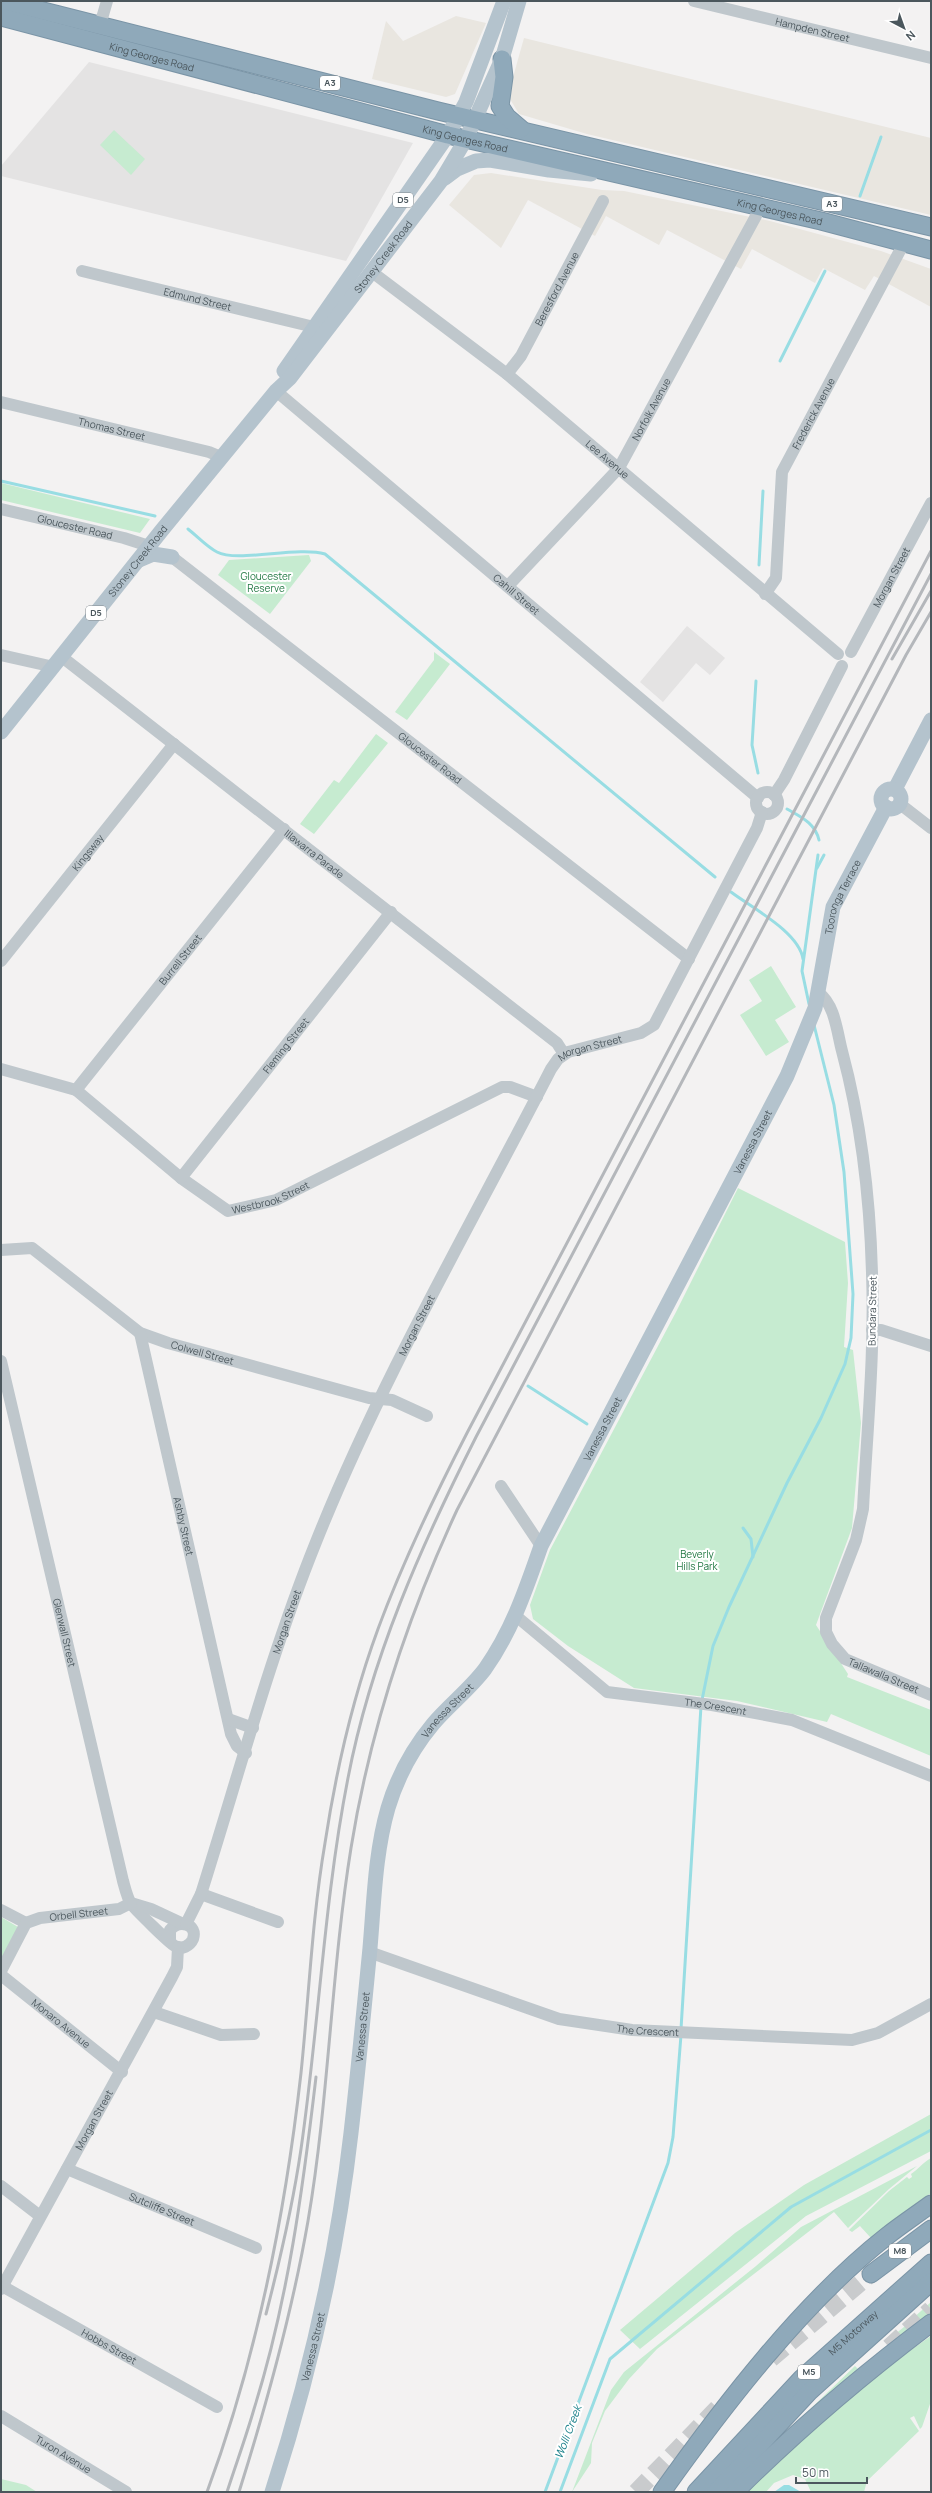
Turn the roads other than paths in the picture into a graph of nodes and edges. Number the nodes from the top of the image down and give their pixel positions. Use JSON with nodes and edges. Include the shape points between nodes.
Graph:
{"nodes":[{"id":1,"x":4,"y":1,"type":"edge"},
{"id":2,"x":106,"y":1,"type":"edge"},
{"id":3,"x":504,"y":1,"type":"edge"},
{"id":4,"x":519,"y":1,"type":"edge"},
{"id":5,"x":694,"y":1,"type":"edge"},
{"id":6,"x":1,"y":17,"type":"edge"},
{"id":7,"x":100,"y":25,"type":"junction"},
{"id":8,"x":931,"y":58,"type":"edge"},
{"id":9,"x":502,"y":59,"type":"junction"},
{"id":10,"x":467,"y":117,"type":"junction"},
{"id":11,"x":523,"y":130,"type":"junction"},
{"id":12,"x":448,"y":134,"type":"junction"},
{"id":13,"x":466,"y":138,"type":"junction"},
{"id":14,"x":619,"y":173,"type":"junction"},
{"id":15,"x":441,"y":181,"type":"junction"},
{"id":16,"x":603,"y":201,"type":"dead end"},
{"id":17,"x":758,"y":206,"type":"junction"},
{"id":18,"x":931,"y":227,"type":"edge"},
{"id":19,"x":904,"y":243,"type":"junction"},
{"id":20,"x":931,"y":250,"type":"edge"},
{"id":21,"x":82,"y":271,"type":"dead end"},
{"id":22,"x":372,"y":272,"type":"junction"},
{"id":23,"x":314,"y":327,"type":"junction"},
{"id":24,"x":507,"y":374,"type":"junction"},
{"id":25,"x":276,"y":391,"type":"junction"},
{"id":26,"x":1,"y":402,"type":"edge"},
{"id":27,"x":221,"y":457,"type":"junction"},
{"id":28,"x":619,"y":468,"type":"junction"},
{"id":29,"x":931,"y":503,"type":"edge"},
{"id":30,"x":1,"y":509,"type":"edge"},
{"id":31,"x":161,"y":531,"type":"junction"},
{"id":32,"x":149,"y":546,"type":"junction"},
{"id":33,"x":172,"y":557,"type":"junction"},
{"id":34,"x":139,"y":560,"type":"junction"},
{"id":35,"x":508,"y":586,"type":"junction"},
{"id":36,"x":765,"y":594,"type":"junction"},
{"id":37,"x":851,"y":652,"type":"junction"},
{"id":38,"x":838,"y":654,"type":"junction"},
{"id":39,"x":1,"y":655,"type":"edge"},
{"id":40,"x":58,"y":662,"type":"junction"},
{"id":41,"x":842,"y":666,"type":"junction"},
{"id":42,"x":931,"y":720,"type":"edge"},
{"id":43,"x":1,"y":732,"type":"edge"},
{"id":44,"x":174,"y":744,"type":"junction"},
{"id":45,"x":774,"y":795,"type":"junction"},
{"id":46,"x":758,"y":798,"type":"junction"},
{"id":47,"x":893,"y":805,"type":"junction"},
{"id":48,"x":762,"y":812,"type":"junction"},
{"id":49,"x":931,"y":828,"type":"edge"},
{"id":50,"x":284,"y":829,"type":"junction"},
{"id":51,"x":391,"y":912,"type":"junction"},
{"id":52,"x":688,"y":959,"type":"junction"},
{"id":53,"x":1,"y":960,"type":"edge"},
{"id":54,"x":819,"y":993,"type":"junction"},
{"id":55,"x":564,"y":1054,"type":"junction"},
{"id":56,"x":1,"y":1069,"type":"edge"},
{"id":57,"x":76,"y":1090,"type":"junction"},
{"id":58,"x":537,"y":1097,"type":"junction"},
{"id":59,"x":181,"y":1178,"type":"junction"},
{"id":60,"x":1,"y":1250,"type":"edge"},
{"id":61,"x":872,"y":1330,"type":"junction"},
{"id":62,"x":140,"y":1333,"type":"junction"},
{"id":63,"x":931,"y":1346,"type":"edge"},
{"id":64,"x":1,"y":1361,"type":"edge"},
{"id":65,"x":380,"y":1399,"type":"junction"},
{"id":66,"x":427,"y":1416,"type":"dead end"},
{"id":67,"x":501,"y":1486,"type":"dead end"},
{"id":68,"x":541,"y":1546,"type":"junction"},
{"id":69,"x":516,"y":1616,"type":"junction"},
{"id":70,"x":826,"y":1632,"type":"joint"},
{"id":71,"x":931,"y":1695,"type":"edge"},
{"id":72,"x":228,"y":1719,"type":"junction"},
{"id":73,"x":253,"y":1728,"type":"junction"},
{"id":74,"x":246,"y":1753,"type":"junction"},
{"id":75,"x":931,"y":1776,"type":"edge"},
{"id":76,"x":201,"y":1894,"type":"junction"},
{"id":77,"x":131,"y":1903,"type":"junction"},
{"id":78,"x":1,"y":1910,"type":"edge"},
{"id":79,"x":278,"y":1922,"type":"dead end"},
{"id":80,"x":26,"y":1923,"type":"junction"},
{"id":81,"x":184,"y":1924,"type":"junction"},
{"id":82,"x":174,"y":1944,"type":"junction"},
{"id":83,"x":369,"y":1952,"type":"junction"},
{"id":84,"x":1,"y":1971,"type":"edge"},
{"id":85,"x":1,"y":1975,"type":"edge"},
{"id":86,"x":931,"y":2004,"type":"edge"},
{"id":87,"x":154,"y":2012,"type":"junction"},
{"id":88,"x":254,"y":2034,"type":"dead end"},
{"id":89,"x":122,"y":2072,"type":"junction"},
{"id":90,"x":67,"y":2169,"type":"junction"},
{"id":91,"x":1,"y":2186,"type":"edge"},
{"id":92,"x":931,"y":2204,"type":"edge"},
{"id":93,"x":40,"y":2216,"type":"junction"},
{"id":94,"x":931,"y":2229,"type":"edge"},
{"id":95,"x":256,"y":2248,"type":"dead end"},
{"id":96,"x":931,"y":2263,"type":"edge"},
{"id":97,"x":871,"y":2274,"type":"tunnel mouth"},
{"id":98,"x":931,"y":2282,"type":"edge"},
{"id":99,"x":2,"y":2288,"type":"edge"},
{"id":100,"x":931,"y":2323,"type":"edge"},
{"id":101,"x":217,"y":2407,"type":"dead end"},
{"id":102,"x":1,"y":2416,"type":"edge"},
{"id":103,"x":126,"y":2492,"type":"edge"},
{"id":104,"x":272,"y":2492,"type":"edge"},
{"id":105,"x":662,"y":2492,"type":"edge"},
{"id":106,"x":696,"y":2492,"type":"edge"},
{"id":107,"x":716,"y":2492,"type":"edge"},
{"id":108,"x":734,"y":2492,"type":"edge"}],
"edges":[{"from":1,"to":7,"type":"highway","name":"King Georges Road","number":"A3"},
{"from":2,"to":7,"type":"street"},
{"from":3,"to":10,"type":"main road","name":"Stoney Creek Road","via":[[471,89]]},
{"from":4,"to":9,"type":"main road","name":"Stoney Creek Road"},
{"from":5,"to":8,"type":"street","name":"Hampden Street"},
{"from":6,"to":12,"type":"highway","name":"King Georges Road","number":"A3"},
{"from":7,"to":10,"type":"highway","name":"King Georges Road","number":"A3"},
{"from":9,"to":10,"type":"main road","name":"Stoney Creek Road"},
{"from":9,"to":11,"type":"highway","via":[[504,77],[500,106],[507,117]]},
{"from":10,"to":11,"type":"highway","name":"King Georges Road","number":"A3"},
{"from":10,"to":12,"type":"main road","name":"Stoney Creek Road"},
{"from":10,"to":13,"type":"main road","name":"Stoney Creek Road"},
{"from":11,"to":18,"type":"highway","name":"King Georges Road","number":"A3"},
{"from":12,"to":13,"type":"highway","name":"King Georges Road","number":"A3"},
{"from":12,"to":23,"type":"main road","name":"Stoney Creek Road","number":"D5"},
{"from":13,"to":14,"type":"highway","name":"King Georges Road","number":"A3"},
{"from":13,"to":15,"type":"main road","name":"Stoney Creek Road","number":"D5"},
{"from":14,"to":15,"type":"main road","via":[[549,170],[490,160],[476,161],[457,169]]},
{"from":14,"to":17,"type":"highway","name":"King Georges Road","number":"A3"},
{"from":15,"to":22,"type":"main road","name":"Stoney Creek Road","number":"D5"},
{"from":16,"to":24,"type":"street","name":"Beresford Avenue","via":[[521,356]]},
{"from":17,"to":19,"type":"highway","name":"King Georges Road","number":"A3"},
{"from":17,"to":28,"type":"street","name":"Norfolk Avenue","via":[[756,216]]},
{"from":19,"to":20,"type":"highway","name":"King Georges Road","number":"A3"},
{"from":19,"to":36,"type":"street","name":"Frederick Avenue","via":[[782,472],[776,578]]},
{"from":21,"to":23,"type":"street","name":"Edmund Street"},
{"from":22,"to":24,"type":"street","name":"Lee Avenue"},
{"from":22,"to":25,"type":"main road","name":"Stoney Creek Road","number":"D5","via":[[290,378]]},
{"from":23,"to":25,"type":"main road","name":"Stoney Creek Road","number":"D5","via":[[282,373]]},
{"from":24,"to":28,"type":"street","name":"Lee Avenue"},
{"from":25,"to":27,"type":"main road","name":"Stoney Creek Road","number":"D5"},
{"from":25,"to":35,"type":"street","name":"Cahill Street"},
{"from":26,"to":27,"type":"street","name":"Thomas Street"},
{"from":27,"to":31,"type":"main road","name":"Stoney Creek Road","number":"D5"},
{"from":28,"to":35,"type":"street","name":"Norfolk Avenue"},
{"from":28,"to":36,"type":"street","name":"Lee Avenue"},
{"from":29,"to":37,"type":"street","name":"Morgan Street"},
{"from":30,"to":32,"type":"street","name":"Gloucester Road"},
{"from":31,"to":32,"type":"main road","name":"Stoney Creek Road","number":"D5"},
{"from":31,"to":33,"type":"main road"},
{"from":32,"to":34,"type":"main road","name":"Stoney Creek Road","number":"D5"},
{"from":33,"to":34,"type":"main road","via":[[153,554]]},
{"from":33,"to":52,"type":"street","name":"Gloucester Road"},
{"from":34,"to":40,"type":"main road","name":"Stoney Creek Road","number":"D5"},
{"from":35,"to":46,"type":"street","name":"Cahill Street"},
{"from":36,"to":38,"type":"street","name":"Lee Avenue"},
{"from":37,"to":38,"type":"street","via":[[843,649]]},
{"from":37,"to":41,"type":"street","via":[[852,662]]},
{"from":38,"to":41,"type":"street","via":[[836,660]]},
{"from":39,"to":40,"type":"street"},
{"from":40,"to":43,"type":"main road","name":"Stoney Creek Road","number":"D5"},
{"from":40,"to":44,"type":"street","name":"Illawarra Parade"},
{"from":41,"to":45,"type":"street"},
{"from":42,"to":47,"type":"main road","via":[[894,789],[901,795]]},
{"from":44,"to":50,"type":"street","name":"Illawarra Parade"},
{"from":44,"to":53,"type":"street","name":"Kingsway"},
{"from":45,"to":46,"type":"street","via":[[766,792]]},
{"from":45,"to":48,"type":"street","via":[[778,802],[776,808],[768,814]]},
{"from":46,"to":48,"type":"street","via":[[757,807]]},
{"from":47,"to":49,"type":"street"},
{"from":47,"to":54,"type":"main road","name":"Tooronga Terrace","via":[[833,906]]},
{"from":48,"to":52,"type":"street","name":"Morgan Street","via":[[757,828]]},
{"from":50,"to":51,"type":"street","name":"Illawarra Parade"},
{"from":50,"to":57,"type":"street","name":"Burrell Street"},
{"from":51,"to":55,"type":"street","name":"Illawarra Parade","via":[[557,1043]]},
{"from":51,"to":59,"type":"street","name":"Fleming Street"},
{"from":52,"to":55,"type":"street","name":"Morgan Street","via":[[661,1013],[648,1030]]},
{"from":54,"to":61,"type":"street","name":"Bundara Street","via":[[826,999],[832,1014],[851,1085],[864,1166],[872,1273]]},
{"from":54,"to":68,"type":"main road","name":"Vanessa Street","via":[[779,1093]]},
{"from":55,"to":58,"type":"street","name":"Morgan Street","via":[[551,1069]]},
{"from":56,"to":57,"type":"street","name":"Westbrook Street"},
{"from":57,"to":59,"type":"street","name":"Westbrook Street"},
{"from":58,"to":59,"type":"street","name":"Westbrook Street","via":[[510,1086],[502,1087],[276,1200],[228,1212]]},
{"from":58,"to":65,"type":"street","name":"Morgan Street"},
{"from":60,"to":62,"type":"street","name":"Colwell Street","via":[[32,1248]]},
{"from":61,"to":63,"type":"street","via":[[881,1330]]},
{"from":61,"to":70,"type":"street","name":"Bundara Street","via":[[863,1509],[856,1540],[826,1618]]},
{"from":62,"to":65,"type":"street","name":"Colwell Street","via":[[175,1345]]},
{"from":62,"to":72,"type":"street","name":"Ashby Street"},
{"from":64,"to":77,"type":"street","name":"Glenwall Street","via":[[123,1881]]},
{"from":65,"to":66,"type":"street","name":"Colwell Street","via":[[392,1400]]},
{"from":65,"to":73,"type":"street","name":"Morgan Street","via":[[347,1469],[301,1581]]},
{"from":67,"to":68,"type":"street"},
{"from":68,"to":69,"type":"main road","name":"Vanessa Street"},
{"from":69,"to":75,"type":"street","name":"The Crescent","via":[[607,1692],[689,1701],[792,1720]]},
{"from":69,"to":83,"type":"main road","name":"Vanessa Street","via":[[483,1671],[434,1723],[402,1772],[388,1808],[383,1833]]},
{"from":70,"to":71,"type":"street","name":"Tallawalla Street","via":[[845,1659]]},
{"from":72,"to":73,"type":"street"},
{"from":72,"to":74,"type":"street","name":"Ashby Street","via":[[234,1741]]},
{"from":73,"to":74,"type":"street","name":"Morgan Street"},
{"from":74,"to":76,"type":"street","name":"Morgan Street"},
{"from":76,"to":79,"type":"street"},
{"from":76,"to":81,"type":"street","name":"Morgan Street"},
{"from":77,"to":80,"type":"street","name":"Orbell Street","via":[[119,1909],[40,1918]]},
{"from":77,"to":81,"type":"street","via":[[150,1908]]},
{"from":77,"to":82,"type":"street","via":[[143,1918]]},
{"from":78,"to":80,"type":"street"},
{"from":80,"to":84,"type":"street"},
{"from":81,"to":82,"type":"street","via":[[170,1930]]},
{"from":81,"to":82,"type":"street","via":[[193,1932],[192,1941],[186,1947]]},
{"from":82,"to":87,"type":"street","name":"Morgan Street","via":[[177,1967]]},
{"from":83,"to":86,"type":"street","name":"The Crescent","via":[[559,2019],[632,2030],[852,2040],[878,2033]]},
{"from":83,"to":104,"type":"main road","name":"Vanessa Street","via":[[351,2134],[336,2236],[309,2366]]},
{"from":85,"to":89,"type":"street","name":"Monaro Avenue"},
{"from":87,"to":88,"type":"street","via":[[221,2036]]},
{"from":87,"to":89,"type":"street","name":"Morgan Street"},
{"from":89,"to":90,"type":"street","name":"Morgan Street"},
{"from":90,"to":93,"type":"street","name":"Morgan Street"},
{"from":90,"to":95,"type":"street","name":"Sutcliffe Street"},
{"from":91,"to":93,"type":"street"},
{"from":92,"to":105,"type":"highway","via":[[886,2236],[828,2288],[777,2344]]},
{"from":93,"to":99,"type":"street","name":"Morgan Street"},
{"from":94,"to":97,"type":"highway","number":"M8"},
{"from":96,"to":106,"type":"highway","name":"M5 Motorway","number":"M5","via":[[802,2378]]},
{"from":98,"to":107,"type":"highway","name":"M5 Motorway","number":"M5","via":[[809,2392]]},
{"from":99,"to":101,"type":"street","name":"Hobbs Street"},
{"from":100,"to":108,"type":"highway","via":[[858,2381],[772,2455]]},
{"from":102,"to":103,"type":"street","name":"Turon Avenue"}]}
